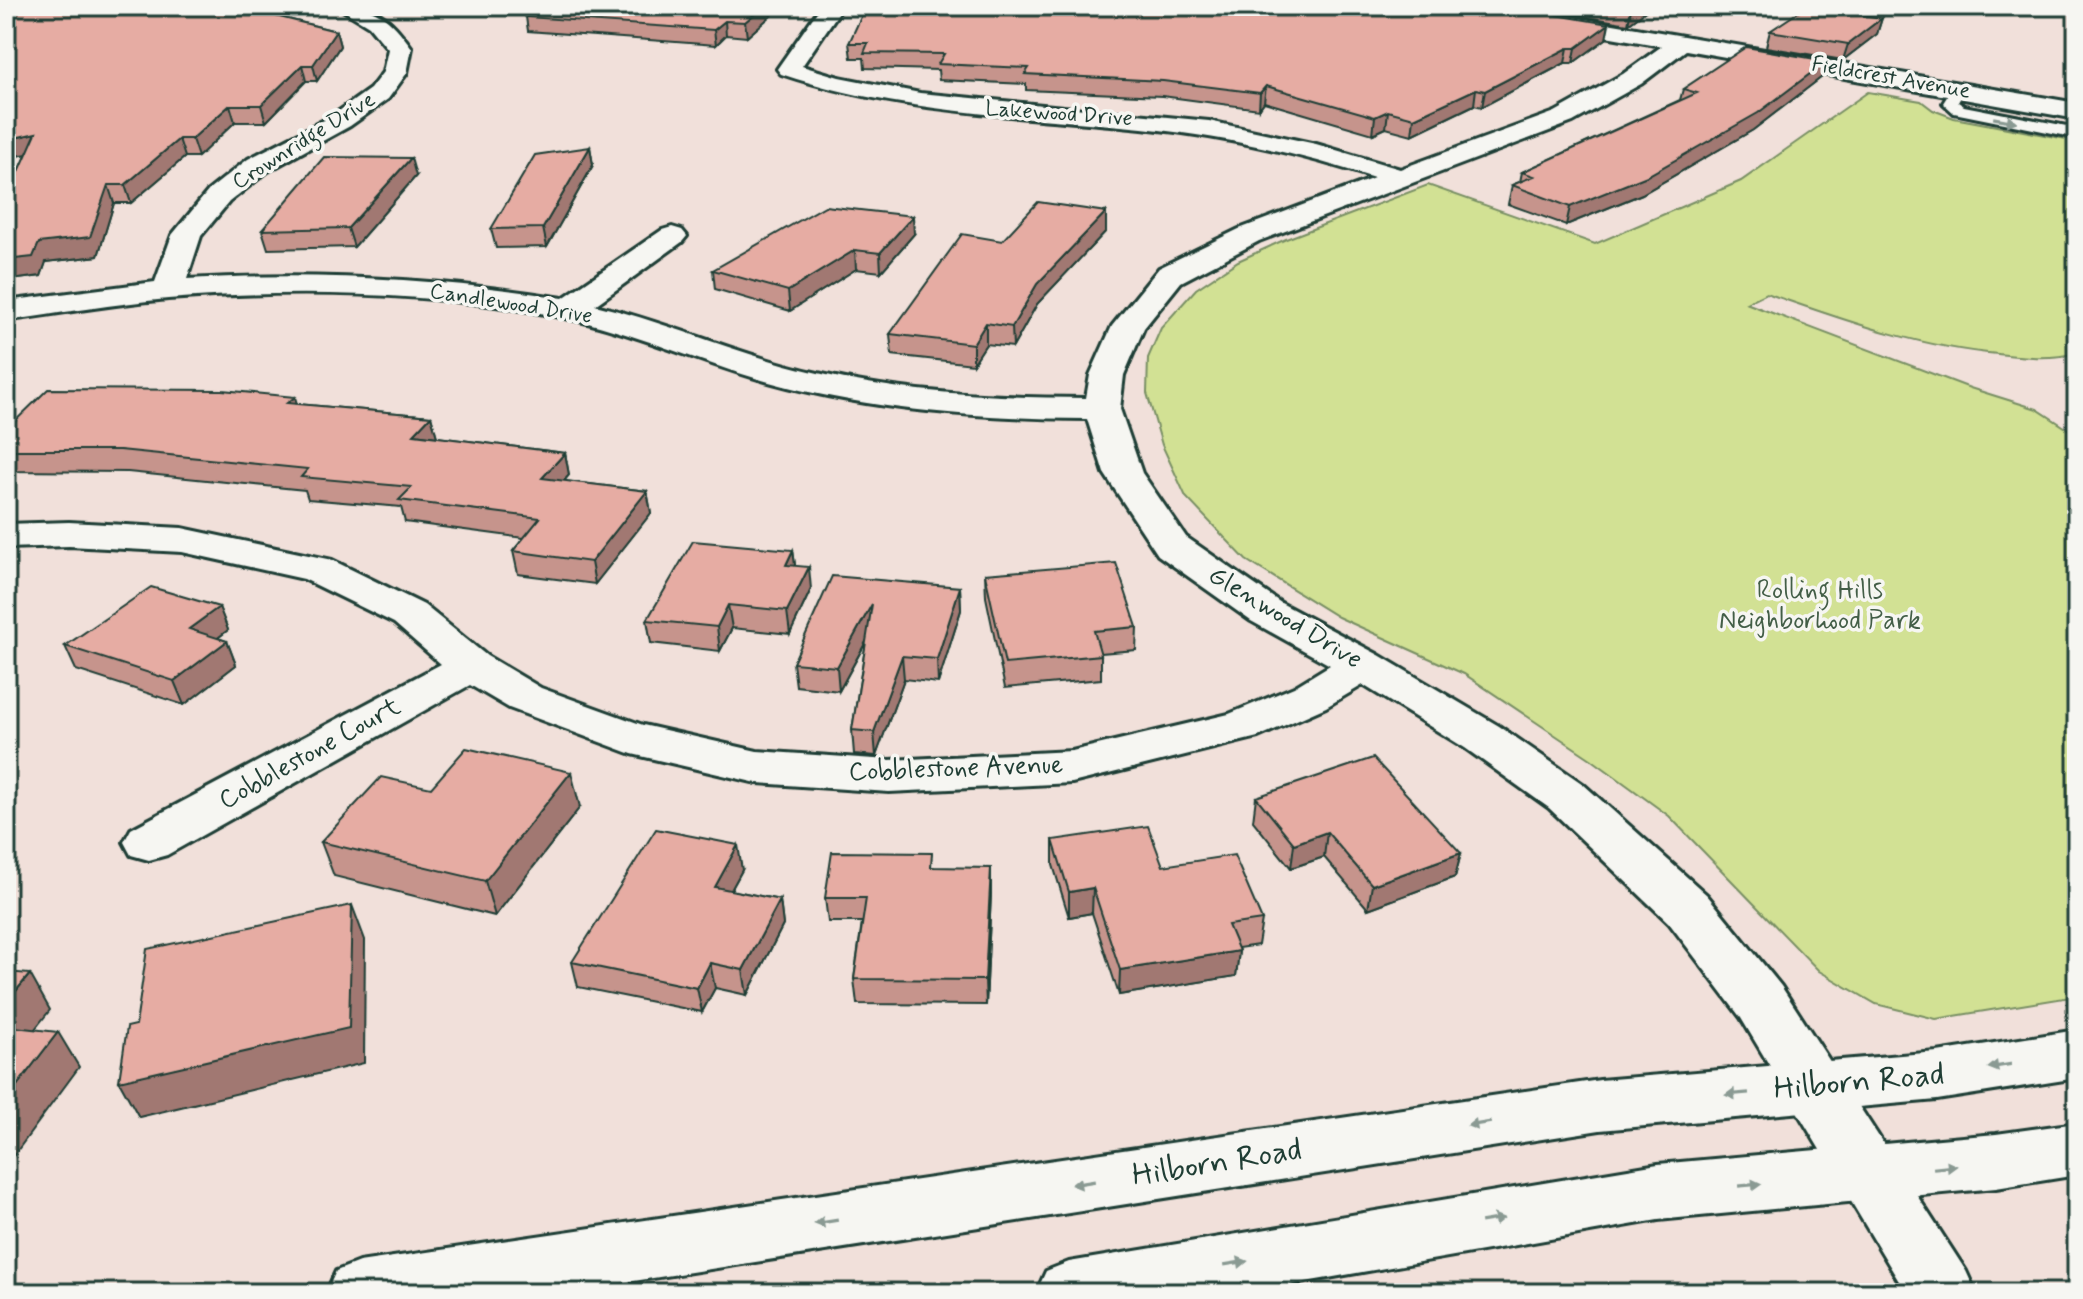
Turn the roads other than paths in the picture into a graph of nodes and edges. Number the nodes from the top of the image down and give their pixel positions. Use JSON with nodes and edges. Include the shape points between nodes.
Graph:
{"nodes":[{"id":1,"x":347,"y":6,"type":"edge"},
{"id":2,"x":832,"y":6,"type":"edge"},
{"id":3,"x":1469,"y":6,"type":"edge"},
{"id":4,"x":1683,"y":42,"type":"junction"},
{"id":5,"x":1958,"y":90,"type":"junction"},
{"id":6,"x":2077,"y":111,"type":"edge"},
{"id":7,"x":2077,"y":133,"type":"edge"},
{"id":8,"x":1403,"y":179,"type":"junction"},
{"id":9,"x":672,"y":236,"type":"dead end"},
{"id":10,"x":168,"y":290,"type":"junction"},
{"id":11,"x":568,"y":309,"type":"junction"},
{"id":12,"x":6,"y":311,"type":"edge"},
{"id":13,"x":1102,"y":409,"type":"junction"},
{"id":14,"x":6,"y":536,"type":"edge"},
{"id":15,"x":1363,"y":665,"type":"junction"},
{"id":16,"x":471,"y":666,"type":"junction"},
{"id":17,"x":149,"y":842,"type":"dead end"},
{"id":18,"x":2077,"y":1054,"type":"edge"},
{"id":19,"x":1815,"y":1087,"type":"junction"},
{"id":20,"x":2077,"y":1149,"type":"edge"},
{"id":21,"x":1867,"y":1175,"type":"junction"},
{"id":22,"x":359,"y":1293,"type":"edge"},
{"id":23,"x":1069,"y":1293,"type":"edge"},
{"id":24,"x":1943,"y":1293,"type":"edge"}],
"edges":[{"from":1,"to":10,"type":"street","name":"Crownridge Drive","via":[[377,21],[400,48],[395,73],[379,94],[354,112],[258,165],[219,196],[187,235]]},
{"from":2,"to":8,"type":"street","name":"Lakewood Drive","via":[[789,69],[931,103],[1226,131],[1300,146]]},
{"from":3,"to":4,"type":"street","name":"Fieldcrest Avenue"},
{"from":4,"to":5,"type":"street","name":"Fieldcrest Avenue"},
{"from":4,"to":8,"type":"street","name":"Glenwood Drive","via":[[1632,79],[1564,117]]},
{"from":5,"to":6,"type":"street","name":"Fieldcrest Avenue"},
{"from":5,"to":7,"type":"lane","one_way":true,"via":[[1950,103],[1959,110]]},
{"from":8,"to":13,"type":"street","name":"Glenwood Drive","via":[[1249,235],[1170,275],[1128,326],[1107,375]]},
{"from":9,"to":11,"type":"street"},
{"from":10,"to":11,"type":"street","name":"Candlewood Drive","via":[[397,288]]},
{"from":10,"to":12,"type":"street","name":"Candlewood Drive"},
{"from":11,"to":13,"type":"street","name":"Candlewood Drive","via":[[866,395]]},
{"from":13,"to":15,"type":"street","name":"Glenwood Drive","via":[[1123,473],[1172,546],[1266,612]]},
{"from":14,"to":16,"type":"street","name":"Cobblestone Avenue","via":[[182,540],[317,569],[409,614]]},
{"from":15,"to":16,"type":"street","name":"Cobblestone Avenue","via":[[1310,697],[1242,726],[1072,767],[889,776],[757,767],[632,738],[525,698]]},
{"from":15,"to":19,"type":"street","name":"Glenwood Drive","via":[[1482,737],[1566,796],[1688,909],[1751,989]]},
{"from":16,"to":17,"type":"street","name":"Cobblestone Court"},
{"from":18,"to":19,"type":"street","name":"Hilborn Road","one_way":true,"via":[[1937,1076]]},
{"from":19,"to":21,"type":"street","name":"Glenwood Drive"},
{"from":19,"to":22,"type":"street","name":"Hilborn Road","one_way":true,"via":[[1584,1108]]},
{"from":21,"to":20,"type":"street","one_way":true},
{"from":23,"to":21,"type":"street","one_way":true,"via":[[1658,1192]]},
{"from":21,"to":24,"type":"street","name":"Glenwood Drive"}]}
